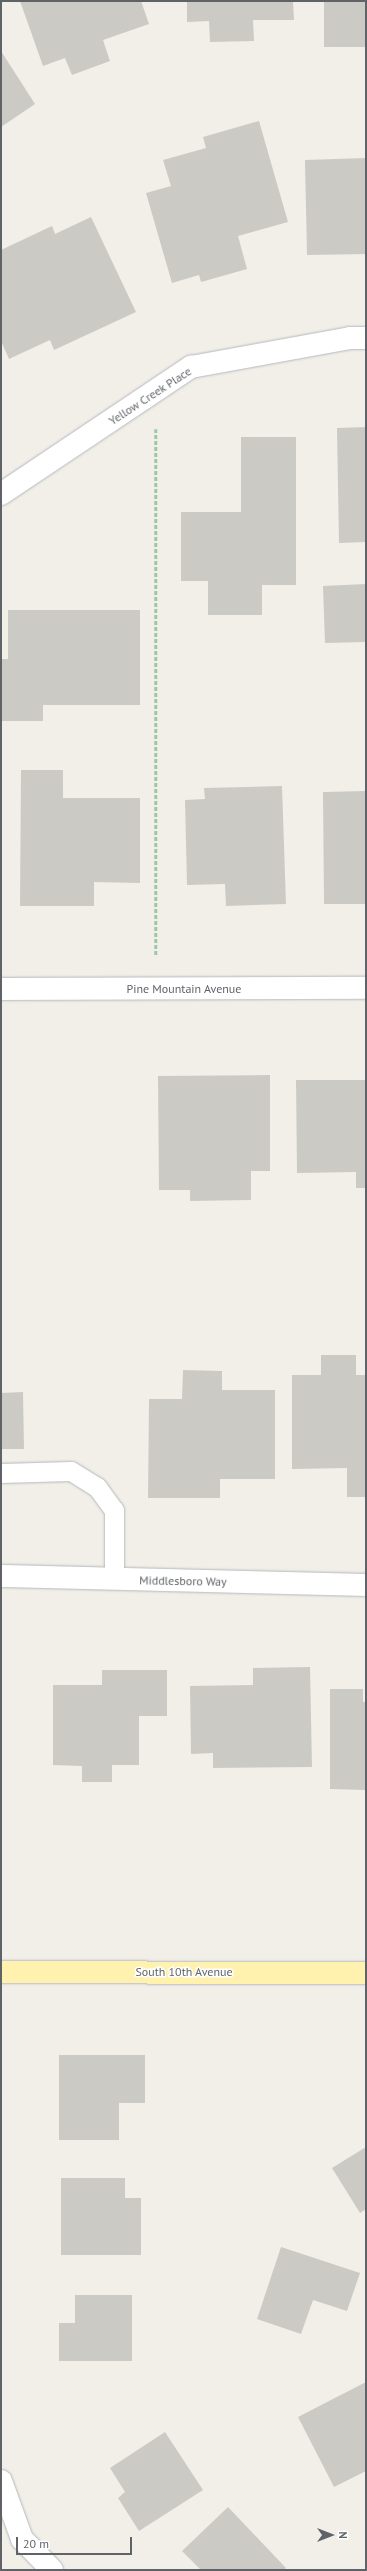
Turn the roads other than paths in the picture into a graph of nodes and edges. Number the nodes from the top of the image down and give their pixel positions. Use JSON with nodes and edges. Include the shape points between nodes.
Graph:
{"nodes":[{"id":1,"x":366,"y":338,"type":"edge"},
{"id":2,"x":1,"y":494,"type":"edge"},
{"id":3,"x":366,"y":988,"type":"edge"},
{"id":4,"x":1,"y":989,"type":"edge"},
{"id":5,"x":1,"y":1473,"type":"edge"},
{"id":6,"x":1,"y":1576,"type":"edge"},
{"id":7,"x":114,"y":1579,"type":"junction"},
{"id":8,"x":366,"y":1585,"type":"edge"},
{"id":9,"x":1,"y":1972,"type":"edge"},
{"id":10,"x":366,"y":1972,"type":"edge"},
{"id":11,"x":1,"y":2481,"type":"edge"},
{"id":12,"x":52,"y":2570,"type":"edge"}],
"edges":[{"from":1,"to":2,"type":"street","name":"Yellow Creek Place","via":[[350,338],[191,367]]},
{"from":3,"to":4,"type":"street","name":"Pine Mountain Avenue"},
{"from":5,"to":7,"type":"lane","via":[[71,1471],[97,1487],[114,1510]]},
{"from":6,"to":7,"type":"street","name":"Middlesboro Way"},
{"from":7,"to":8,"type":"street","name":"Middlesboro Way"},
{"from":9,"to":10,"type":"main road","name":"South 10th Avenue"},
{"from":11,"to":12,"type":"street","via":[[22,2539]]}]}
